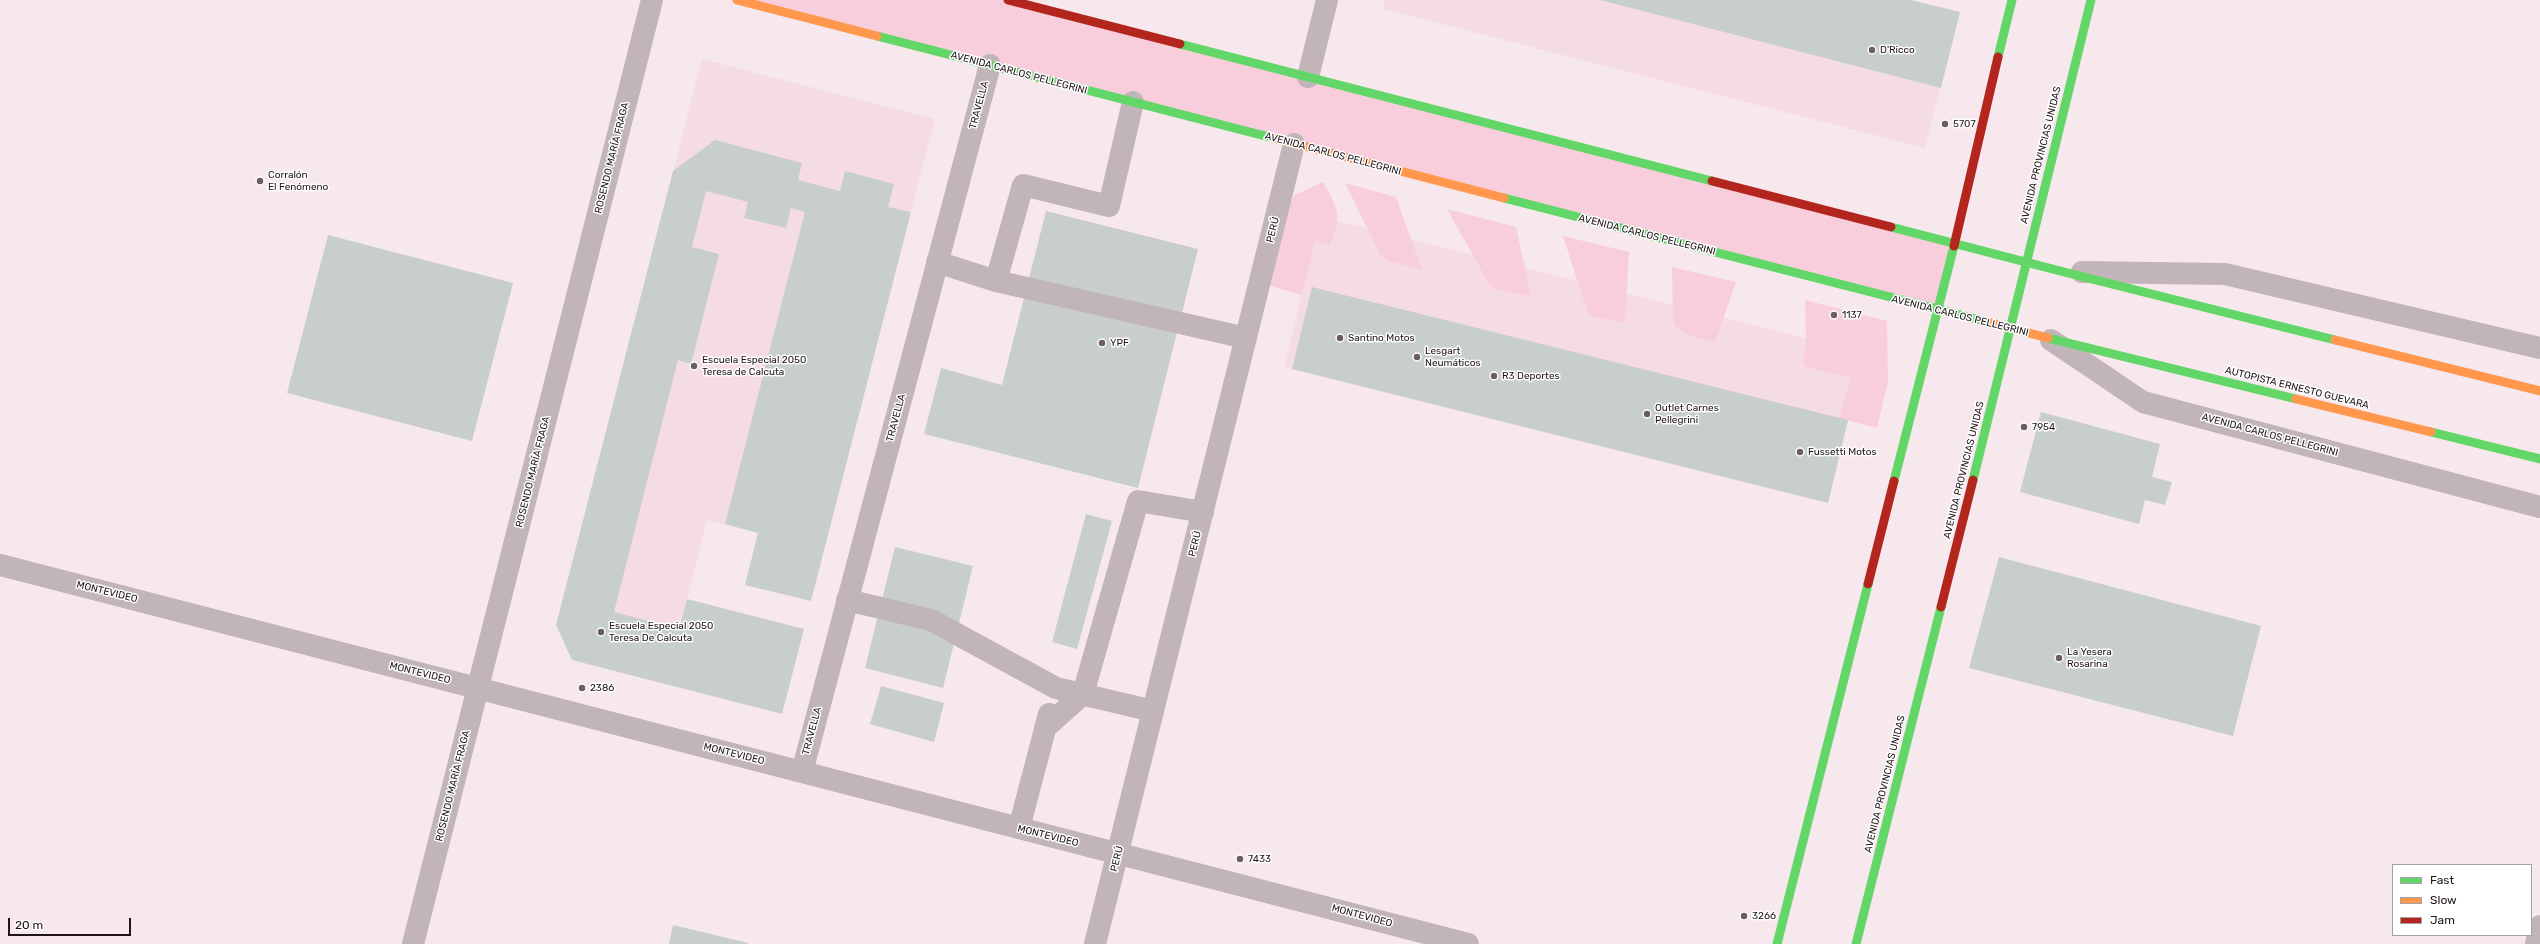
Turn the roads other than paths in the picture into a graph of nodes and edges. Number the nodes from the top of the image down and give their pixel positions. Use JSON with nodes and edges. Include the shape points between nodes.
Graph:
{"nodes":[{"id":1,"x":652,"y":0,"type":"edge"},
{"id":2,"x":737,"y":0,"type":"edge"},
{"id":3,"x":1008,"y":0,"type":"edge"},
{"id":4,"x":1327,"y":0,"type":"edge"},
{"id":5,"x":2012,"y":0,"type":"edge"},
{"id":6,"x":2091,"y":0,"type":"edge"},
{"id":7,"x":990,"y":65,"type":"junction"},
{"id":8,"x":1308,"y":77,"type":"junction"},
{"id":9,"x":1133,"y":102,"type":"junction"},
{"id":10,"x":1294,"y":144,"type":"junction"},
{"id":11,"x":1954,"y":245,"type":"junction"},
{"id":12,"x":937,"y":262,"type":"junction"},
{"id":13,"x":2026,"y":262,"type":"junction"},
{"id":14,"x":2064,"y":272,"type":"junction"},
{"id":15,"x":996,"y":281,"type":"junction"},
{"id":16,"x":1936,"y":310,"type":"junction"},
{"id":17,"x":2011,"y":329,"type":"junction"},
{"id":18,"x":1246,"y":338,"type":"junction"},
{"id":19,"x":2048,"y":338,"type":"junction"},
{"id":20,"x":2540,"y":348,"type":"edge"},
{"id":21,"x":2540,"y":391,"type":"edge"},
{"id":22,"x":2540,"y":459,"type":"edge"},
{"id":23,"x":2540,"y":506,"type":"edge"},
{"id":24,"x":1203,"y":512,"type":"junction"},
{"id":25,"x":0,"y":565,"type":"edge"},
{"id":26,"x":847,"y":600,"type":"junction"},
{"id":27,"x":478,"y":688,"type":"junction"},
{"id":28,"x":1056,"y":688,"type":"junction"},
{"id":29,"x":1083,"y":694,"type":"junction"},
{"id":30,"x":1153,"y":711,"type":"junction"},
{"id":31,"x":1046,"y":728,"type":"junction"},
{"id":32,"x":802,"y":772,"type":"junction"},
{"id":33,"x":1019,"y":828,"type":"junction"},
{"id":34,"x":1118,"y":853,"type":"junction"},
{"id":35,"x":2540,"y":926,"type":"edge"},
{"id":36,"x":413,"y":944,"type":"edge"},
{"id":37,"x":1095,"y":944,"type":"edge"},
{"id":38,"x":1468,"y":944,"type":"edge"},
{"id":39,"x":1777,"y":944,"type":"edge"},
{"id":40,"x":1856,"y":944,"type":"edge"},
{"id":41,"x":2536,"y":944,"type":"edge"}],
"edges":[{"from":1,"to":27,"type":"street","name":"ROSENDO MARÍA FRAGA"},
{"from":2,"to":7,"type":"main road","name":"AVENIDA CARLOS PELLEGRINI"},
{"from":3,"to":8,"type":"main road"},
{"from":4,"to":8,"type":"street"},
{"from":5,"to":11,"type":"main road"},
{"from":6,"to":13,"type":"main road","name":"AVENIDA PROVINCIAS UNIDAS"},
{"from":7,"to":9,"type":"main road","name":"AVENIDA CARLOS PELLEGRINI"},
{"from":7,"to":12,"type":"street","name":"TRAVELLA"},
{"from":8,"to":11,"type":"main road"},
{"from":9,"to":10,"type":"main road","name":"AVENIDA CARLOS PELLEGRINI"},
{"from":9,"to":15,"type":"street","via":[[1108,206],[1023,185]]},
{"from":10,"to":16,"type":"main road","name":"AVENIDA CARLOS PELLEGRINI"},
{"from":10,"to":18,"type":"street","name":"PERÚ"},
{"from":11,"to":13,"type":"main road"},
{"from":11,"to":16,"type":"main road"},
{"from":12,"to":15,"type":"street"},
{"from":12,"to":26,"type":"street","name":"TRAVELLA"},
{"from":13,"to":14,"type":"main road"},
{"from":13,"to":17,"type":"main road","name":"AVENIDA PROVINCIAS UNIDAS"},
{"from":14,"to":20,"type":"street","via":[[2225,274]]},
{"from":14,"to":21,"type":"main road"},
{"from":15,"to":18,"type":"street"},
{"from":16,"to":17,"type":"main road","name":"AVENIDA CARLOS PELLEGRINI"},
{"from":16,"to":39,"type":"main road"},
{"from":17,"to":19,"type":"main road","name":"AVENIDA CARLOS PELLEGRINI"},
{"from":17,"to":40,"type":"main road","name":"AVENIDA PROVINCIAS UNIDAS"},
{"from":18,"to":24,"type":"street","name":"PERÚ"},
{"from":19,"to":22,"type":"main road","name":"AUTOPISTA ERNESTO GUEVARA"},
{"from":19,"to":23,"type":"street","name":"AVENIDA CARLOS PELLEGRINI","via":[[2143,402]]},
{"from":24,"to":29,"type":"street","via":[[1138,501]]},
{"from":24,"to":30,"type":"street","name":"PERÚ"},
{"from":25,"to":27,"type":"street","name":"MONTEVIDEO"},
{"from":26,"to":28,"type":"street","via":[[931,620]]},
{"from":26,"to":32,"type":"street","name":"TRAVELLA"},
{"from":27,"to":32,"type":"street","name":"MONTEVIDEO"},
{"from":27,"to":36,"type":"street","name":"ROSENDO MARÍA FRAGA"},
{"from":28,"to":29,"type":"street"},
{"from":28,"to":31,"type":"street"},
{"from":29,"to":30,"type":"street"},
{"from":29,"to":31,"type":"street"},
{"from":30,"to":34,"type":"street","name":"PERÚ"},
{"from":31,"to":33,"type":"street"},
{"from":32,"to":33,"type":"street","name":"MONTEVIDEO"},
{"from":33,"to":34,"type":"street","name":"MONTEVIDEO"},
{"from":34,"to":37,"type":"street","name":"PERÚ"},
{"from":34,"to":38,"type":"street","name":"MONTEVIDEO"},
{"from":35,"to":41,"type":"street"}]}
